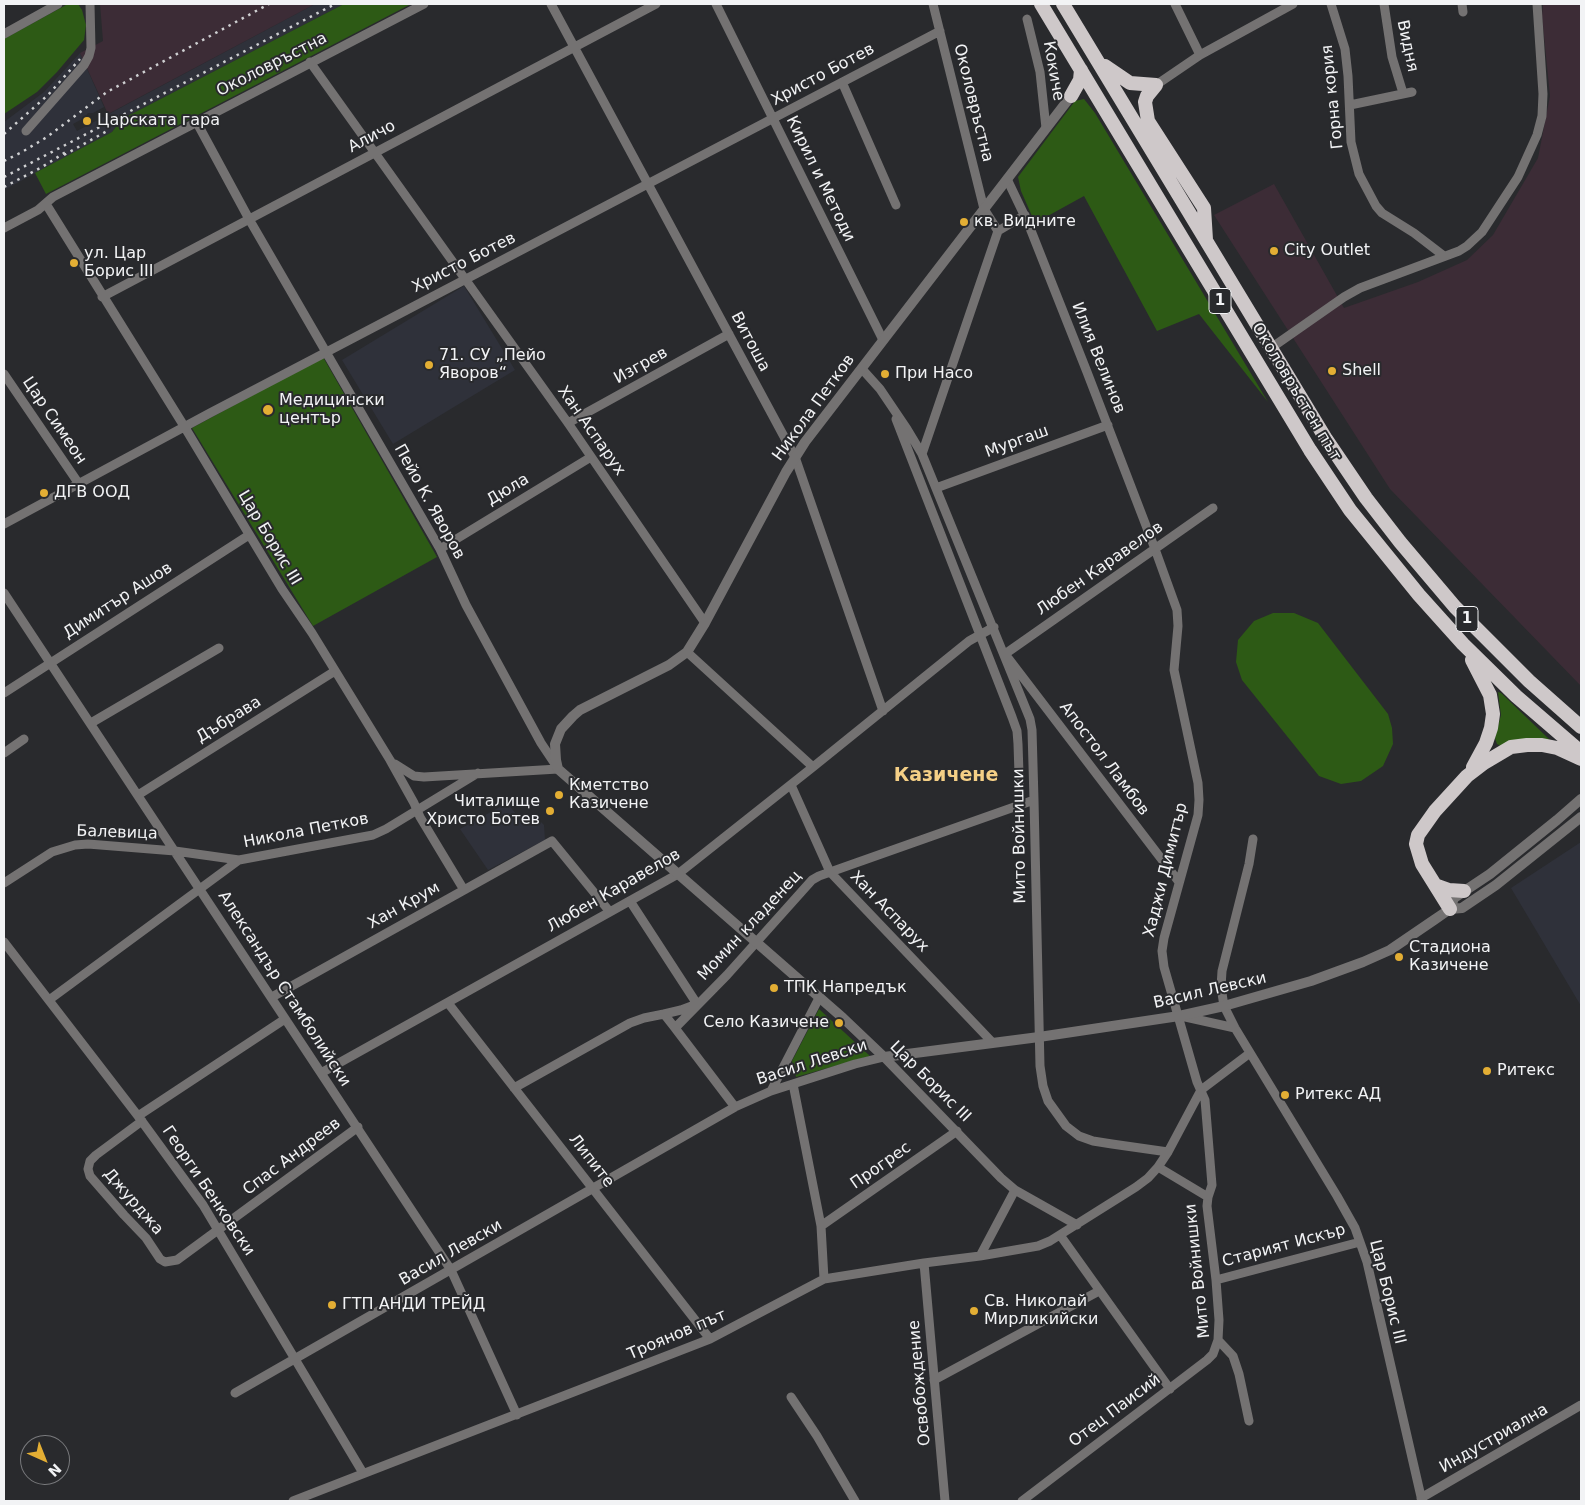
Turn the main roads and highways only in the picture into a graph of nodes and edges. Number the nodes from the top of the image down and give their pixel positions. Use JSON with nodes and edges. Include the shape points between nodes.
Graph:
{"nodes":[{"id":1,"x":1041,"y":4,"type":"edge"},
{"id":2,"x":1063,"y":4,"type":"edge"},
{"id":3,"x":1097,"y":59,"type":"junction"},
{"id":4,"x":1081,"y":70,"type":"junction"},
{"id":5,"x":1098,"y":96,"type":"junction"},
{"id":6,"x":1206,"y":241,"type":"junction"},
{"id":7,"x":1463,"y":644,"type":"junction"},
{"id":8,"x":1581,"y":727,"type":"edge"},
{"id":9,"x":1581,"y":752,"type":"edge"},
{"id":10,"x":1581,"y":759,"type":"edge"},
{"id":11,"x":1467,"y":776,"type":"junction"},
{"id":12,"x":1435,"y":885,"type":"junction"},
{"id":13,"x":1464,"y":892,"type":"road end"},
{"id":14,"x":1450,"y":909,"type":"road end"}],
"edges":[{"from":1,"to":4,"type":"highway","name":"Околовръстен път","number":"1"},
{"from":2,"to":3,"type":"highway","name":"Околовръстен път","number":"1"},
{"from":3,"to":6,"type":"highway","name":"Околовръстен път","number":"1"},
{"from":3,"to":6,"type":"highway","via":[[1130,83],[1156,85],[1145,102],[1148,120],[1204,208]]},
{"from":4,"to":5,"type":"highway","name":"Околовръстен път","number":"1"},
{"from":4,"to":5,"type":"highway","via":[[1080,80],[1071,96],[1085,93]]},
{"from":5,"to":7,"type":"highway","name":"Околовръстен път","number":"1","via":[[1328,478],[1384,554]]},
{"from":6,"to":8,"type":"highway","name":"Околовръстен път","number":"1","via":[[1345,467],[1400,542],[1488,641]]},
{"from":7,"to":9,"type":"highway","name":"Околовръстен път","number":"1","via":[[1516,696]]},
{"from":7,"to":11,"type":"highway","via":[[1490,695],[1493,714],[1486,743]]},
{"from":10,"to":11,"type":"highway","via":[[1542,745],[1511,747]]},
{"from":11,"to":12,"type":"highway","via":[[1418,834],[1418,853]]},
{"from":12,"to":13,"type":"highway"},
{"from":12,"to":14,"type":"highway"}]}
